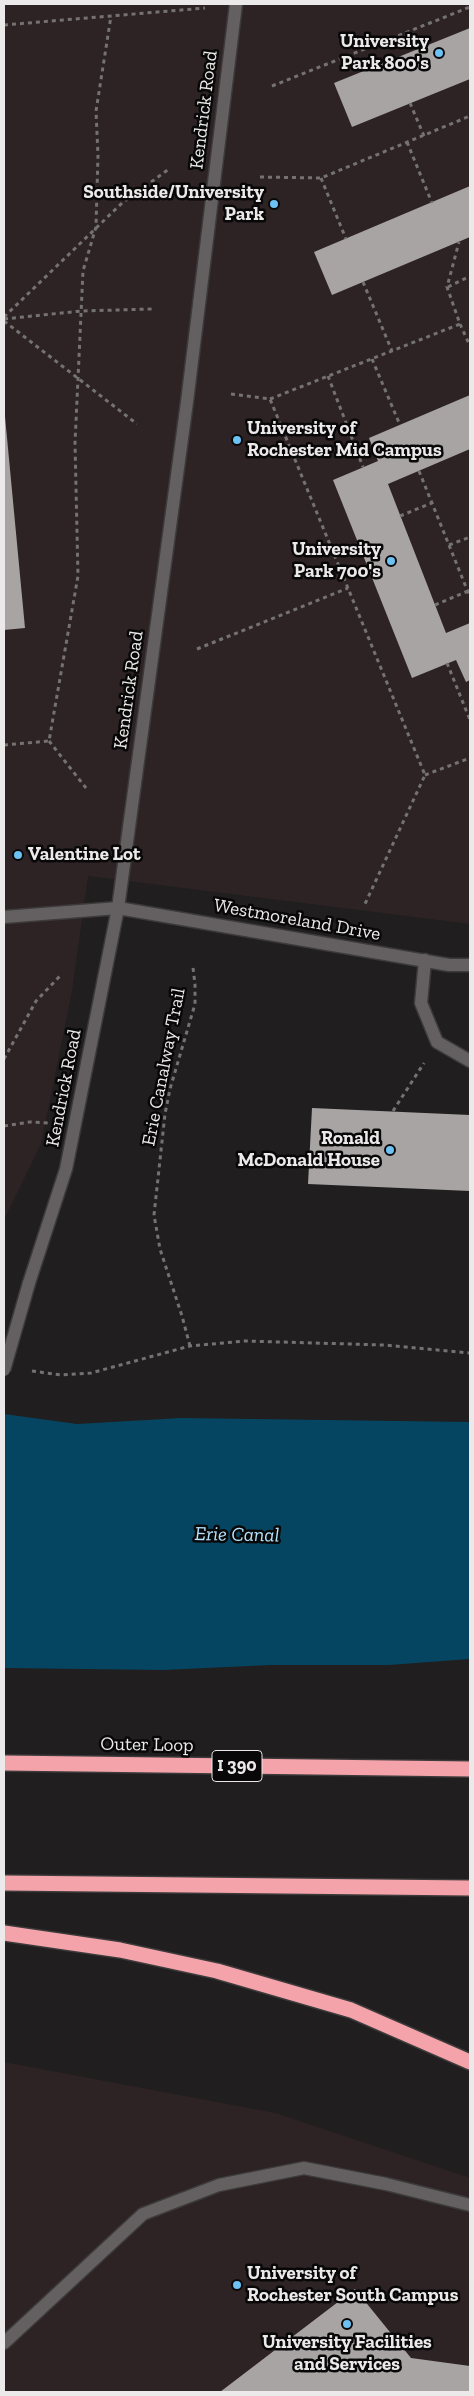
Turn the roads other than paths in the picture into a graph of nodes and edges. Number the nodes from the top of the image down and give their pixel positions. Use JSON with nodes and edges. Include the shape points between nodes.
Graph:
{"nodes":[{"id":1,"x":236,"y":4,"type":"edge"},
{"id":2,"x":118,"y":908,"type":"junction"},
{"id":3,"x":4,"y":918,"type":"edge"},
{"id":4,"x":425,"y":960,"type":"junction"},
{"id":5,"x":470,"y":965,"type":"edge"},
{"id":6,"x":470,"y":1061,"type":"edge"},
{"id":7,"x":4,"y":1370,"type":"edge"},
{"id":8,"x":4,"y":1763,"type":"edge"},
{"id":9,"x":470,"y":1769,"type":"edge"},
{"id":10,"x":4,"y":1883,"type":"edge"},
{"id":11,"x":470,"y":1888,"type":"edge"},
{"id":12,"x":4,"y":1933,"type":"edge"},
{"id":13,"x":470,"y":2062,"type":"edge"},
{"id":14,"x":470,"y":2205,"type":"edge"},
{"id":15,"x":4,"y":2343,"type":"edge"}],
"edges":[{"from":1,"to":2,"type":"street","name":"Kendrick Road","via":[[187,402]]},
{"from":2,"to":3,"type":"street","name":"Westmoreland Drive"},
{"from":2,"to":4,"type":"street","name":"Westmoreland Drive"},
{"from":2,"to":7,"type":"street","name":"Kendrick Road","bridge":true,"via":[[76,1129],[60,1192]]},
{"from":4,"to":5,"type":"street","name":"Westmoreland Drive"},
{"from":4,"to":6,"type":"street","via":[[421,1003],[437,1042]]},
{"from":8,"to":9,"type":"highway","name":"Outer Loop","number":"I 390"},
{"from":10,"to":11,"type":"highway"},
{"from":12,"to":13,"type":"highway","via":[[86,1944],[217,1971],[351,2010]]},
{"from":14,"to":15,"type":"street","via":[[304,2168],[219,2185],[143,2214]]}]}
